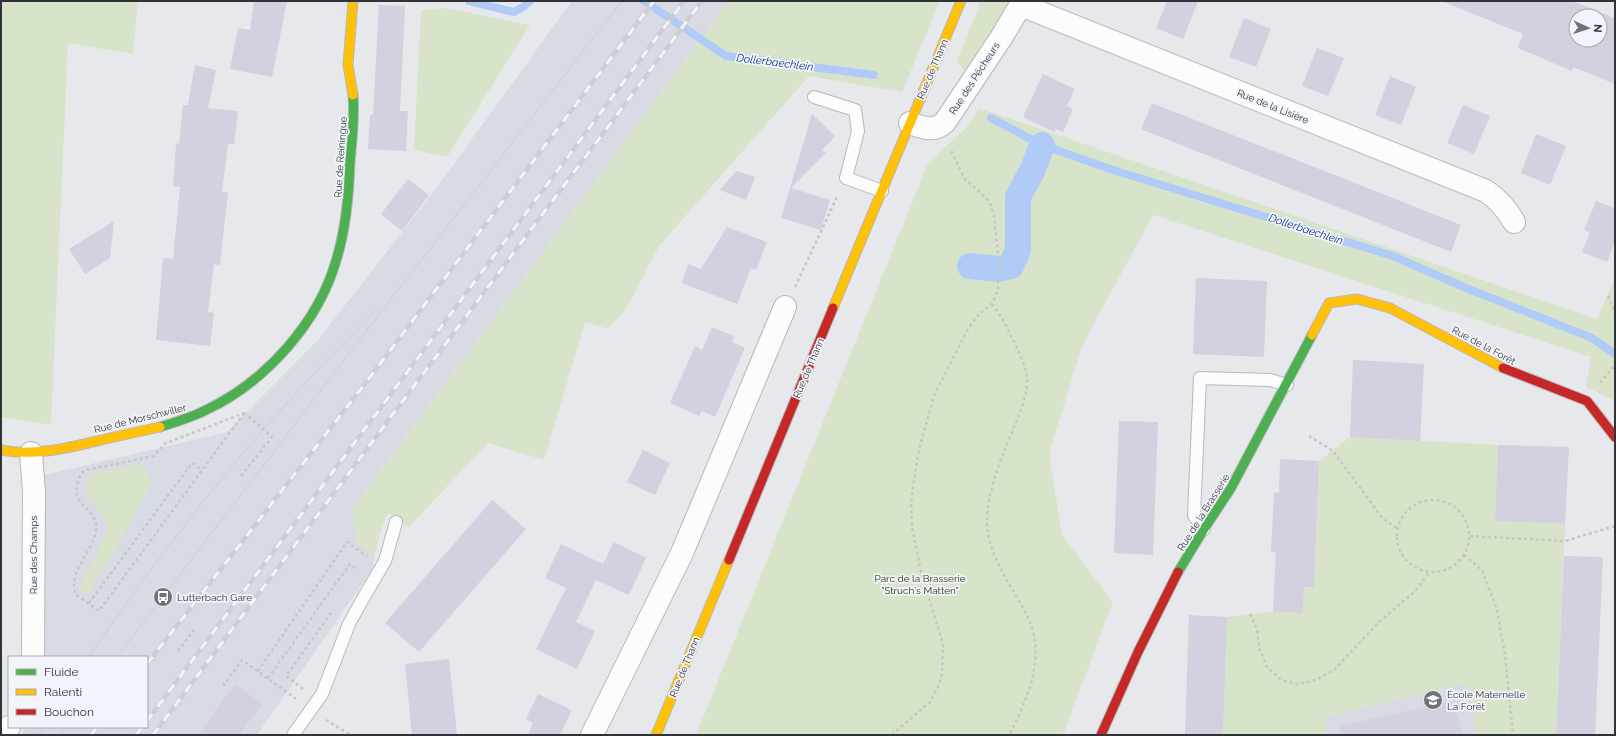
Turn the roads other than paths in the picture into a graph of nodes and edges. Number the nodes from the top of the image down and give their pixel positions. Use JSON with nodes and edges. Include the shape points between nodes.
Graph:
{"nodes":[{"id":1,"x":353,"y":1,"type":"edge"},
{"id":2,"x":961,"y":1,"type":"edge"},
{"id":3,"x":1022,"y":3,"type":"edge"},
{"id":4,"x":814,"y":97,"type":"dead end"},
{"id":5,"x":910,"y":123,"type":"junction"},
{"id":6,"x":882,"y":191,"type":"junction"},
{"id":7,"x":1514,"y":222,"type":"dead end"},
{"id":8,"x":1329,"y":303,"type":"joint"},
{"id":9,"x":785,"y":307,"type":"road end"},
{"id":10,"x":314,"y":309,"type":"joint"},
{"id":11,"x":1286,"y":384,"type":"junction"},
{"id":12,"x":1615,"y":437,"type":"edge"},
{"id":13,"x":1,"y":450,"type":"edge"},
{"id":14,"x":32,"y":453,"type":"junction"},
{"id":15,"x":396,"y":522,"type":"dead end"},
{"id":16,"x":1204,"y":529,"type":"junction"},
{"id":17,"x":32,"y":656,"type":"edge"},
{"id":18,"x":293,"y":735,"type":"edge"},
{"id":19,"x":592,"y":735,"type":"edge"},
{"id":20,"x":656,"y":735,"type":"edge"},
{"id":21,"x":1101,"y":735,"type":"edge"}],
"edges":[{"from":1,"to":10,"type":"street","name":"Rue de Reiningue","via":[[348,65],[354,115],[348,205],[336,263]]},
{"from":2,"to":5,"type":"street","name":"Rue de Thann"},
{"from":3,"to":5,"type":"street","name":"Rue des Pêcheurs","via":[[945,122],[934,129]]},
{"from":3,"to":7,"type":"street","name":"Rue de la Lisière","via":[[1486,192],[1498,200]]},
{"from":4,"to":6,"type":"lane","via":[[855,110],[858,131],[846,178]]},
{"from":5,"to":6,"type":"street","name":"Rue de Thann"},
{"from":6,"to":20,"type":"street","name":"Rue de Thann"},
{"from":8,"to":11,"type":"street","name":"Rue de la Brasserie"},
{"from":8,"to":12,"type":"street","name":"Rue de la Forêt","via":[[1357,299],[1390,308],[1511,372],[1587,401]]},
{"from":9,"to":19,"type":"street","via":[[682,553]]},
{"from":10,"to":14,"type":"street","name":"Rue de Morschwiller","via":[[293,340],[270,365],[226,400],[208,410],[156,428]]},
{"from":11,"to":16,"type":"street","name":"Rue de la Brasserie","via":[[1231,488]]},
{"from":11,"to":16,"type":"lane","via":[[1270,380],[1200,378],[1194,515]]},
{"from":13,"to":14,"type":"street","name":"Rue de Morschwiller"},
{"from":14,"to":17,"type":"street","name":"Rue des Champs"},
{"from":15,"to":18,"type":"lane","via":[[385,561],[349,624],[330,675],[318,699]]},
{"from":16,"to":21,"type":"street","name":"Rue de la Brasserie","via":[[1174,580],[1138,652]]}]}
